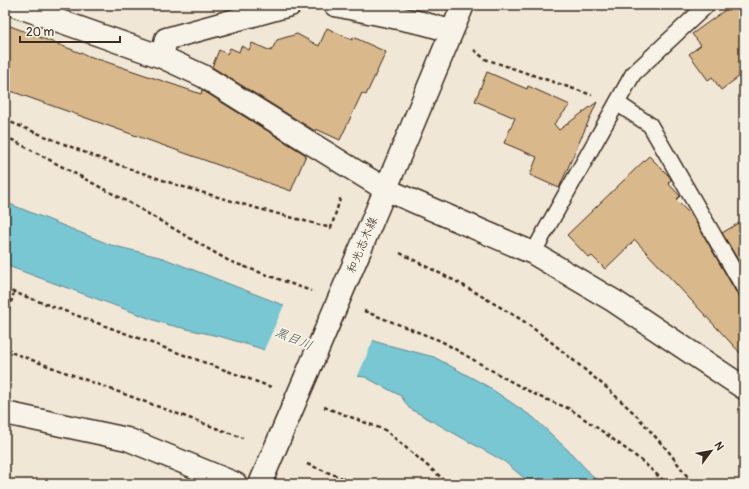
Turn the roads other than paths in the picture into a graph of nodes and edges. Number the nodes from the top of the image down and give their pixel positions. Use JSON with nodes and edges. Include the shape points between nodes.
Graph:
{"nodes":[{"id":1,"x":14,"y":5,"type":"edge"},
{"id":2,"x":290,"y":5,"type":"edge"},
{"id":3,"x":335,"y":5,"type":"edge"},
{"id":4,"x":462,"y":5,"type":"edge"},
{"id":5,"x":707,"y":5,"type":"edge"},
{"id":6,"x":451,"y":31,"type":"junction"},
{"id":7,"x":162,"y":57,"type":"junction"},
{"id":8,"x":617,"y":103,"type":"junction"},
{"id":9,"x":385,"y":189,"type":"junction"},
{"id":10,"x":533,"y":253,"type":"junction"},
{"id":11,"x":744,"y":288,"type":"edge"},
{"id":12,"x":744,"y":388,"type":"edge"},
{"id":13,"x":5,"y":413,"type":"edge"},
{"id":14,"x":236,"y":484,"type":"edge"},
{"id":15,"x":260,"y":484,"type":"edge"}],
"edges":[{"from":1,"to":7,"type":"street"},
{"from":2,"to":7,"type":"street","via":[[166,39]]},
{"from":3,"to":6,"type":"street"},
{"from":4,"to":6,"type":"street","name":"和光志木線"},
{"from":5,"to":8,"type":"lane","via":[[633,74]]},
{"from":6,"to":9,"type":"street","name":"和光志木線"},
{"from":7,"to":9,"type":"street","via":[[203,76]]},
{"from":8,"to":10,"type":"lane"},
{"from":8,"to":11,"type":"lane","via":[[650,125]]},
{"from":9,"to":10,"type":"street"},
{"from":9,"to":15,"type":"street","name":"和光志木線","bridge":true},
{"from":10,"to":12,"type":"street","via":[[614,302]]},
{"from":13,"to":14,"type":"street","via":[[127,440]]}]}
